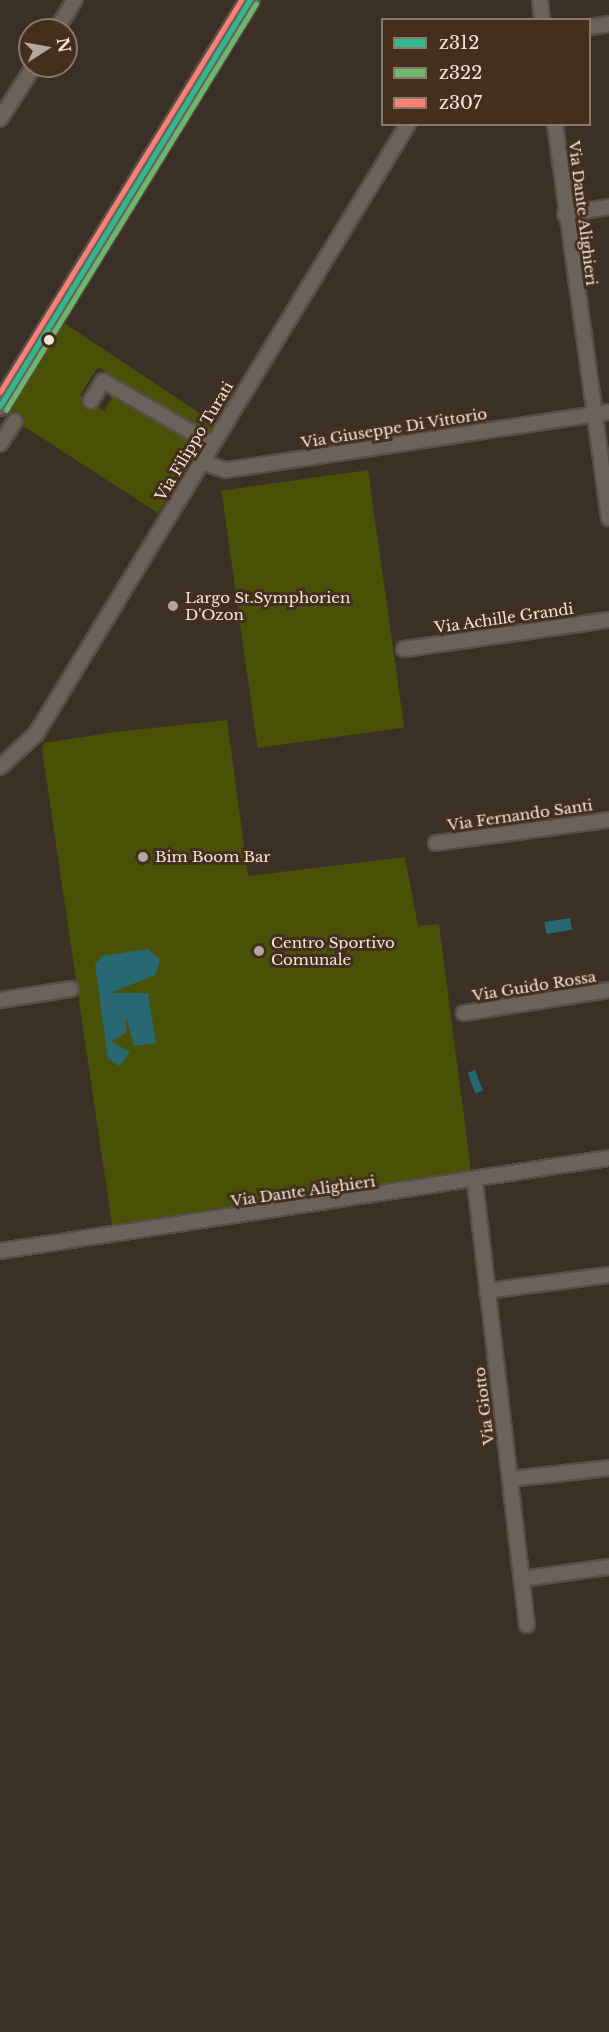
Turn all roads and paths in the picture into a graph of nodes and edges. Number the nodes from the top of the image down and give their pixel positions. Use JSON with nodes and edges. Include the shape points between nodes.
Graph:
{"nodes":[{"id":1,"x":75,"y":0,"type":"edge"},
{"id":2,"x":250,"y":0,"type":"edge"},
{"id":3,"x":540,"y":0,"type":"edge"},
{"id":4,"x":64,"y":18,"type":"edge"},
{"id":5,"x":542,"y":18,"type":"edge"},
{"id":6,"x":609,"y":24,"type":"edge"},
{"id":7,"x":591,"y":27,"type":"edge"},
{"id":8,"x":24,"y":78,"type":"edge"},
{"id":9,"x":4,"y":103,"type":"edge"},
{"id":10,"x":0,"y":119,"type":"edge"},
{"id":11,"x":407,"y":126,"type":"edge"},
{"id":12,"x":555,"y":126,"type":"edge"},
{"id":13,"x":609,"y":207,"type":"edge"},
{"id":14,"x":565,"y":214,"type":"junction"},
{"id":15,"x":91,"y":401,"type":"dead end"},
{"id":16,"x":0,"y":405,"type":"edge"},
{"id":17,"x":609,"y":412,"type":"edge"},
{"id":18,"x":594,"y":415,"type":"junction"},
{"id":19,"x":15,"y":421,"type":"dead end"},
{"id":20,"x":0,"y":444,"type":"edge"},
{"id":21,"x":212,"y":444,"type":"junction"},
{"id":22,"x":201,"y":462,"type":"junction"},
{"id":23,"x":609,"y":519,"type":"edge"},
{"id":24,"x":609,"y":620,"type":"edge"},
{"id":25,"x":404,"y":649,"type":"dead end"},
{"id":26,"x":0,"y":767,"type":"edge"},
{"id":27,"x":609,"y":820,"type":"edge"},
{"id":28,"x":436,"y":843,"type":"dead end"},
{"id":29,"x":71,"y":989,"type":"dead end"},
{"id":30,"x":609,"y":990,"type":"edge"},
{"id":31,"x":0,"y":999,"type":"edge"},
{"id":32,"x":464,"y":1013,"type":"dead end"},
{"id":33,"x":609,"y":1158,"type":"edge"},
{"id":34,"x":475,"y":1183,"type":"junction"},
{"id":35,"x":0,"y":1251,"type":"edge"},
{"id":36,"x":609,"y":1275,"type":"edge"},
{"id":37,"x":488,"y":1291,"type":"junction"},
{"id":38,"x":609,"y":1468,"type":"edge"},
{"id":39,"x":510,"y":1479,"type":"junction"},
{"id":40,"x":609,"y":1567,"type":"edge"},
{"id":41,"x":521,"y":1579,"type":"junction"},
{"id":42,"x":527,"y":1625,"type":"dead end"}],
"edges":[{"from":1,"to":4,"type":"street"},
{"from":2,"to":16,"type":"street"},
{"from":3,"to":5,"type":"street"},
{"from":6,"to":7,"type":"street"},
{"from":8,"to":9,"type":"street"},
{"from":9,"to":10,"type":"street"},
{"from":11,"to":21,"type":"street","name":"Via Filippo Turati"},
{"from":12,"to":14,"type":"street","name":"Via Dante Alighieri"},
{"from":13,"to":14,"type":"street"},
{"from":14,"to":18,"type":"street","name":"Via Dante Alighieri"},
{"from":15,"to":21,"type":"street","via":[[103,381]]},
{"from":17,"to":18,"type":"street","name":"Via Giuseppe Di Vittorio"},
{"from":18,"to":22,"type":"street","name":"Via Giuseppe Di Vittorio","via":[[226,470]]},
{"from":18,"to":23,"type":"street","name":"Via Dante Alighieri"},
{"from":19,"to":20,"type":"street"},
{"from":21,"to":22,"type":"street","name":"Via Filippo Turati"},
{"from":22,"to":26,"type":"street","name":"Via Filippo Turati","via":[[23,750]]},
{"from":24,"to":25,"type":"street","name":"Via Achille Grandi"},
{"from":27,"to":28,"type":"street","name":"Via Fernando Santi"},
{"from":29,"to":31,"type":"street"},
{"from":30,"to":32,"type":"street","name":"Via Guido Rossa"},
{"from":33,"to":34,"type":"street","name":"Via Dante Alighieri"},
{"from":34,"to":35,"type":"street","name":"Via Dante Alighieri"},
{"from":34,"to":37,"type":"street","name":"Via Giotto"},
{"from":36,"to":37,"type":"street"},
{"from":37,"to":39,"type":"street","name":"Via Giotto"},
{"from":38,"to":39,"type":"street"},
{"from":39,"to":41,"type":"street","name":"Via Giotto"},
{"from":40,"to":41,"type":"street"},
{"from":41,"to":42,"type":"street","name":"Via Giotto"}]}
